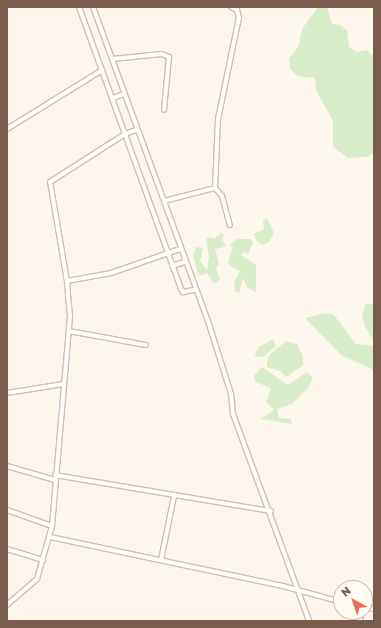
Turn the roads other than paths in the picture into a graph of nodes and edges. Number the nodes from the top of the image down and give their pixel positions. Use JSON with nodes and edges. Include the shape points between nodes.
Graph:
{"nodes":[{"id":1,"x":80,"y":7,"type":"edge"},
{"id":2,"x":93,"y":7,"type":"edge"},
{"id":3,"x":231,"y":7,"type":"edge"},
{"id":4,"x":112,"y":59,"type":"junction"},
{"id":5,"x":102,"y":70,"type":"junction"},
{"id":6,"x":124,"y":94,"type":"junction"},
{"id":7,"x":112,"y":98,"type":"junction"},
{"id":8,"x":164,"y":110,"type":"dead end"},
{"id":9,"x":7,"y":129,"type":"edge"},
{"id":10,"x":136,"y":130,"type":"junction"},
{"id":11,"x":125,"y":134,"type":"junction"},
{"id":12,"x":215,"y":188,"type":"junction"},
{"id":13,"x":164,"y":201,"type":"junction"},
{"id":14,"x":230,"y":225,"type":"dead end"},
{"id":15,"x":180,"y":249,"type":"junction"},
{"id":16,"x":168,"y":253,"type":"junction"},
{"id":17,"x":184,"y":262,"type":"junction"},
{"id":18,"x":172,"y":266,"type":"junction"},
{"id":19,"x":67,"y":281,"type":"junction"},
{"id":20,"x":194,"y":290,"type":"junction"},
{"id":21,"x":70,"y":331,"type":"junction"},
{"id":22,"x":146,"y":345,"type":"dead end"},
{"id":23,"x":63,"y":384,"type":"junction"},
{"id":24,"x":7,"y":393,"type":"edge"},
{"id":25,"x":7,"y":466,"type":"edge"},
{"id":26,"x":55,"y":475,"type":"junction"},
{"id":27,"x":55,"y":480,"type":"junction"},
{"id":28,"x":174,"y":496,"type":"junction"},
{"id":29,"x":7,"y":510,"type":"edge"},
{"id":30,"x":271,"y":511,"type":"junction"},
{"id":31,"x":52,"y":526,"type":"junction"},
{"id":32,"x":50,"y":537,"type":"junction"},
{"id":33,"x":7,"y":549,"type":"edge"},
{"id":34,"x":43,"y":560,"type":"junction"},
{"id":35,"x":161,"y":560,"type":"junction"},
{"id":36,"x":298,"y":590,"type":"junction"},
{"id":37,"x":333,"y":600,"type":"edge"},
{"id":38,"x":7,"y":604,"type":"edge"},
{"id":39,"x":309,"y":621,"type":"edge"}],
"edges":[{"from":1,"to":5,"type":"street"},
{"from":2,"to":4,"type":"street"},
{"from":3,"to":12,"type":"street","via":[[237,10],[240,18],[218,119]]},
{"from":4,"to":6,"type":"street"},
{"from":4,"to":8,"type":"street","via":[[162,54],[169,57]]},
{"from":5,"to":7,"type":"street"},
{"from":5,"to":9,"type":"street"},
{"from":6,"to":7,"type":"street"},
{"from":6,"to":10,"type":"street"},
{"from":7,"to":11,"type":"street"},
{"from":10,"to":11,"type":"street"},
{"from":10,"to":13,"type":"street"},
{"from":11,"to":16,"type":"street"},
{"from":11,"to":19,"type":"street","via":[[50,182]]},
{"from":12,"to":13,"type":"street"},
{"from":12,"to":14,"type":"street","via":[[222,196]]},
{"from":13,"to":15,"type":"street"},
{"from":15,"to":16,"type":"street"},
{"from":15,"to":17,"type":"street"},
{"from":16,"to":18,"type":"street"},
{"from":16,"to":19,"type":"street","via":[[111,273]]},
{"from":17,"to":18,"type":"street"},
{"from":17,"to":20,"type":"street"},
{"from":18,"to":20,"type":"street","via":[[182,291]]},
{"from":19,"to":21,"type":"street"},
{"from":20,"to":30,"type":"street","via":[[208,321],[231,394],[233,414]]},
{"from":21,"to":22,"type":"street"},
{"from":21,"to":23,"type":"street"},
{"from":23,"to":24,"type":"street"},
{"from":23,"to":26,"type":"street"},
{"from":25,"to":27,"type":"street"},
{"from":26,"to":27,"type":"street"},
{"from":26,"to":28,"type":"street"},
{"from":27,"to":31,"type":"street"},
{"from":28,"to":30,"type":"street"},
{"from":28,"to":35,"type":"street"},
{"from":29,"to":31,"type":"street"},
{"from":30,"to":36,"type":"street"},
{"from":31,"to":32,"type":"street"},
{"from":32,"to":34,"type":"street"},
{"from":32,"to":35,"type":"street"},
{"from":33,"to":34,"type":"street"},
{"from":34,"to":38,"type":"street","via":[[37,580]]},
{"from":35,"to":36,"type":"street"},
{"from":36,"to":37,"type":"street"},
{"from":36,"to":39,"type":"street"}]}
